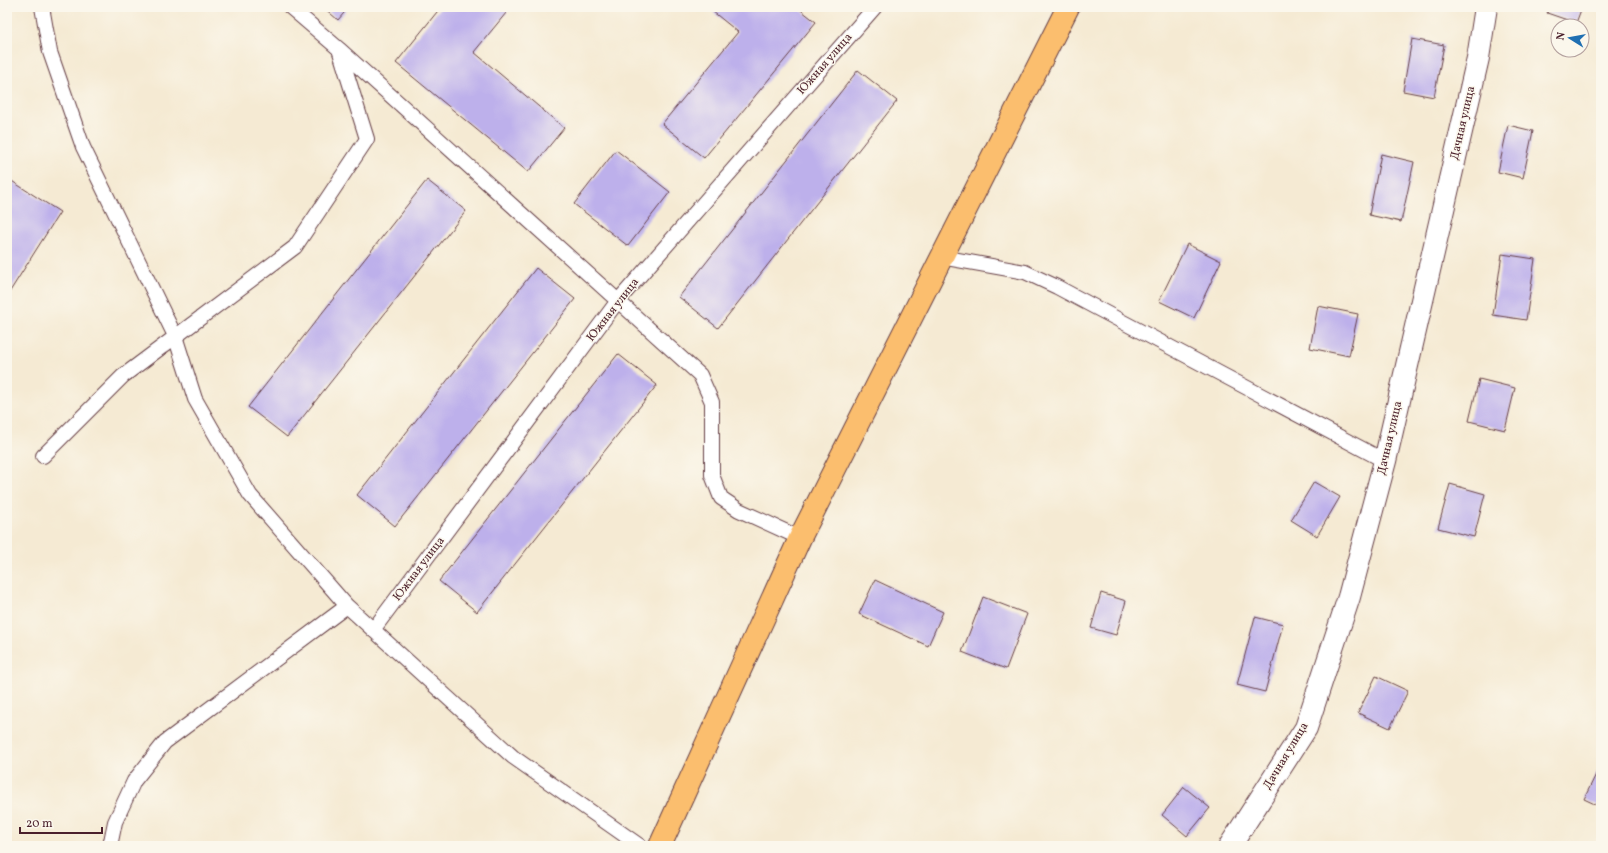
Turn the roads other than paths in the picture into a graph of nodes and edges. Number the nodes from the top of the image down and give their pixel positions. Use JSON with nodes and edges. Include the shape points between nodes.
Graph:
{"nodes":[{"id":1,"x":42,"y":7,"type":"edge"},
{"id":2,"x":290,"y":7,"type":"edge"},
{"id":3,"x":875,"y":7,"type":"edge"},
{"id":4,"x":1068,"y":7,"type":"edge"},
{"id":5,"x":1486,"y":7,"type":"edge"},
{"id":6,"x":339,"y":49,"type":"junction"},
{"id":7,"x":941,"y":257,"type":"junction"},
{"id":8,"x":617,"y":302,"type":"junction"},
{"id":9,"x":175,"y":336,"type":"junction"},
{"id":10,"x":43,"y":456,"type":"dead end"},
{"id":11,"x":1385,"y":461,"type":"junction"},
{"id":12,"x":800,"y":538,"type":"junction"},
{"id":13,"x":347,"y":606,"type":"junction"},
{"id":14,"x":373,"y":630,"type":"junction"},
{"id":15,"x":110,"y":846,"type":"edge"},
{"id":16,"x":640,"y":846,"type":"edge"},
{"id":17,"x":660,"y":846,"type":"edge"},
{"id":18,"x":1230,"y":846,"type":"edge"}],
"edges":[{"from":1,"to":9,"type":"lane","via":[[50,52],[83,147]]},
{"from":2,"to":6,"type":"lane"},
{"from":3,"to":8,"type":"lane","name":"Южная улица"},
{"from":4,"to":7,"type":"main road"},
{"from":5,"to":11,"type":"street","name":"Дачная улица","via":[[1476,66]]},
{"from":6,"to":8,"type":"lane"},
{"from":6,"to":9,"type":"lane","via":[[367,139],[295,247]]},
{"from":7,"to":11,"type":"lane","via":[[1025,272]]},
{"from":7,"to":12,"type":"main road"},
{"from":8,"to":12,"type":"lane","via":[[700,375],[712,402],[712,475],[721,498],[739,510]]},
{"from":8,"to":14,"type":"lane","name":"Южная улица"},
{"from":9,"to":10,"type":"lane","via":[[123,376]]},
{"from":9,"to":13,"type":"lane","via":[[195,398],[250,494]]},
{"from":11,"to":18,"type":"street","name":"Дачная улица","via":[[1349,597],[1306,728]]},
{"from":12,"to":17,"type":"main road"},
{"from":13,"to":14,"type":"lane"},
{"from":13,"to":15,"type":"lane","via":[[165,742],[134,781],[115,822]]},
{"from":14,"to":16,"type":"lane","via":[[513,757]]}]}
